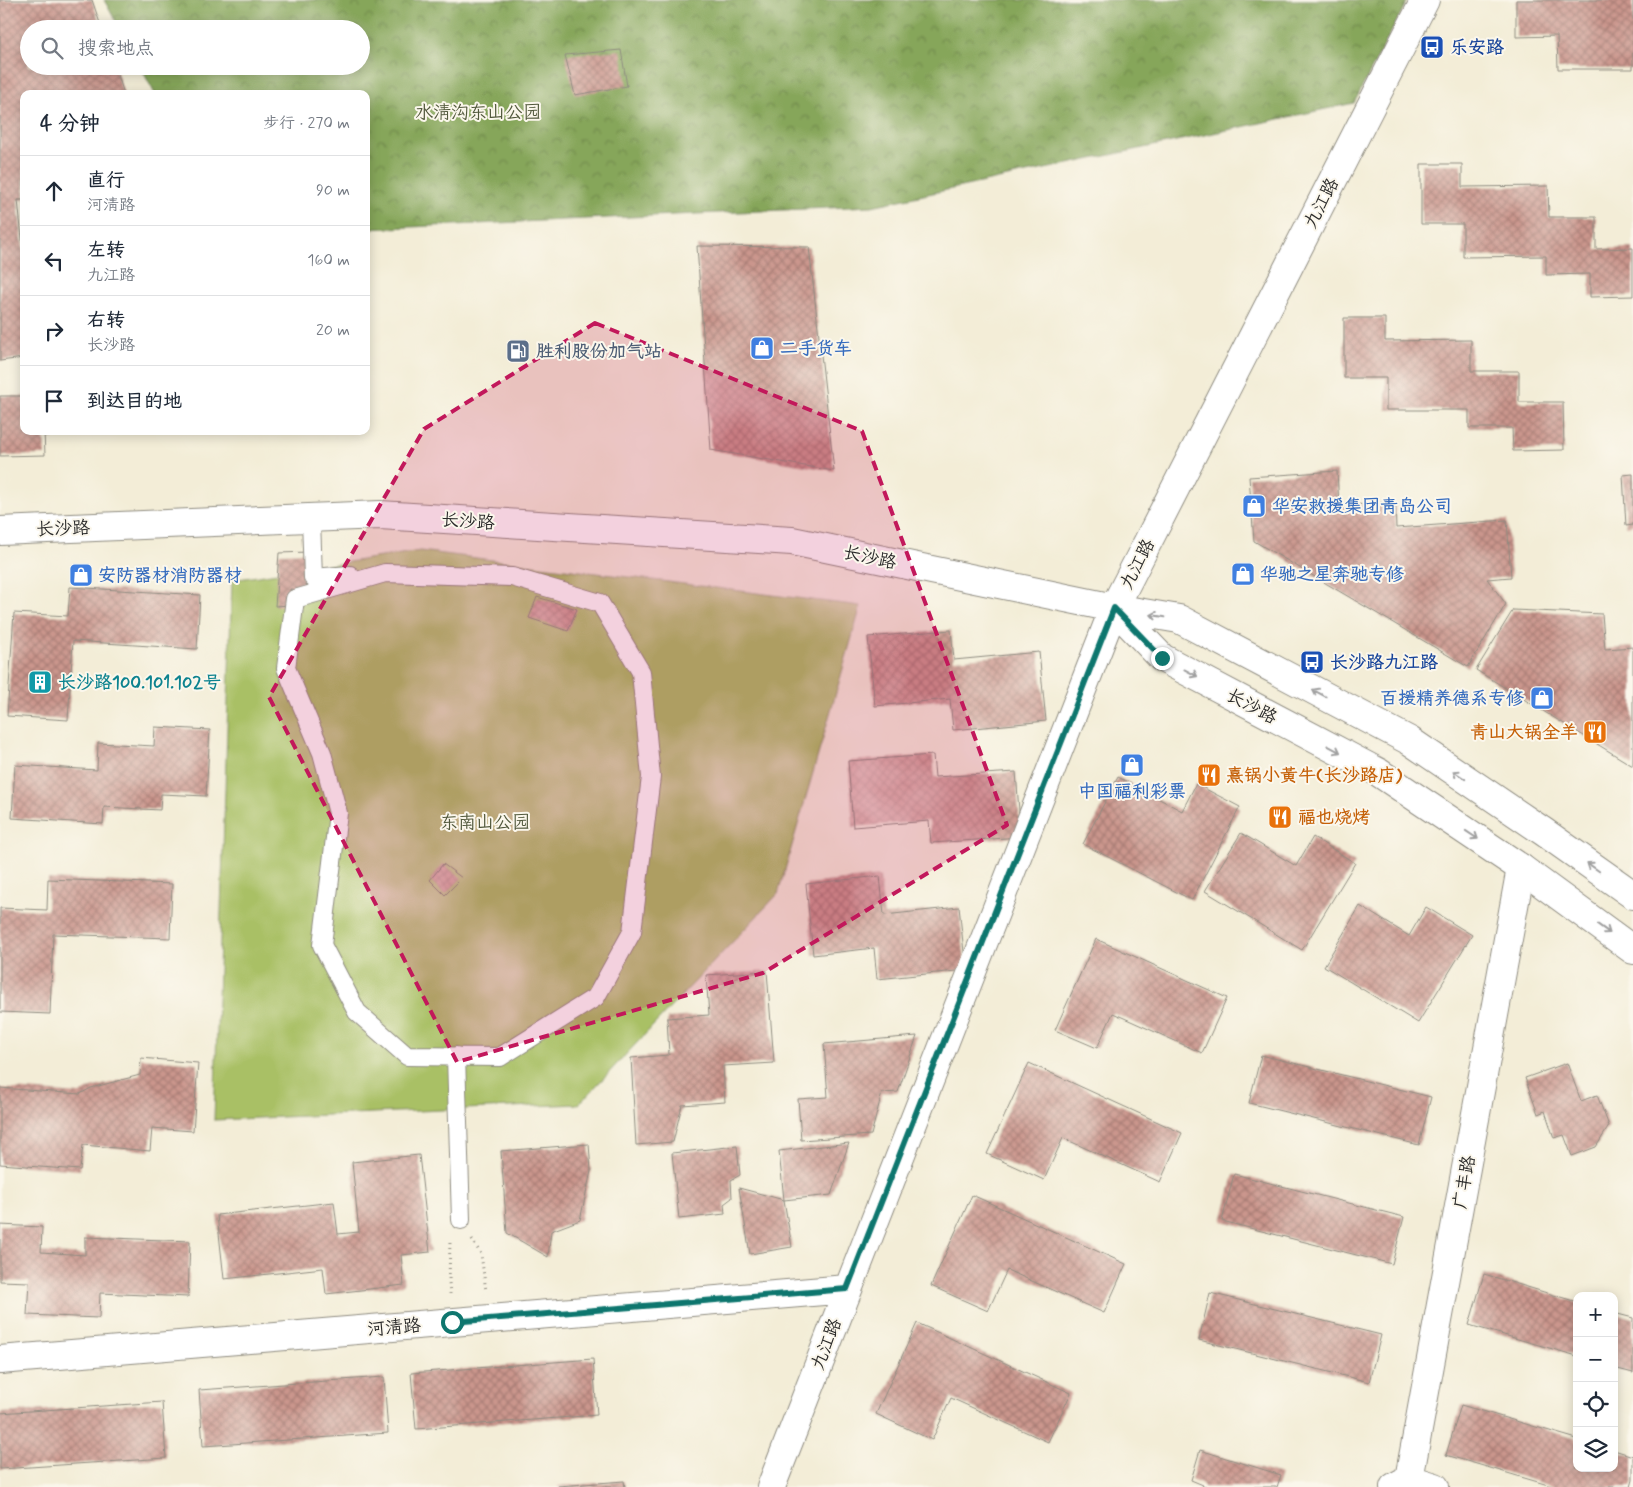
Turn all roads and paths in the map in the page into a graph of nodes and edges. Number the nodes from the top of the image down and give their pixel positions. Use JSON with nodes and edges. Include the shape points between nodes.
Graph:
{"nodes":[{"id":1,"x":1425,"y":0,"type":"edge"},
{"id":2,"x":311,"y":519,"type":"junction"},
{"id":3,"x":0,"y":531,"type":"edge"},
{"id":4,"x":385,"y":572,"type":"junction"},
{"id":5,"x":1114,"y":608,"type":"junction"},
{"id":6,"x":1521,"y":868,"type":"junction"},
{"id":7,"x":1633,"y":895,"type":"edge"},
{"id":8,"x":1632,"y":948,"type":"edge"},
{"id":9,"x":456,"y":1056,"type":"junction"},
{"id":10,"x":461,"y":1220,"type":"junction"},
{"id":11,"x":847,"y":1289,"type":"junction"},
{"id":12,"x":489,"y":1318,"type":"junction"},
{"id":13,"x":452,"y":1322,"type":"junction"},
{"id":14,"x":0,"y":1360,"type":"edge"},
{"id":15,"x":1402,"y":1483,"type":"edge"},
{"id":16,"x":771,"y":1487,"type":"edge"},
{"id":17,"x":1436,"y":1487,"type":"edge"}],
"edges":[{"from":1,"to":5,"type":"street","name":"九江路"},
{"from":2,"to":3,"type":"street","name":"长沙路"},
{"from":2,"to":4,"type":"lane","via":[[313,578]]},
{"from":2,"to":5,"type":"street","name":"长沙路","via":[[380,515],[792,541]]},
{"from":4,"to":9,"type":"lane","via":[[295,599],[286,668],[322,754],[338,813],[322,945],[357,1012],[407,1056]]},
{"from":4,"to":9,"type":"lane","via":[[512,577],[600,603],[641,672],[651,777],[632,932],[596,997],[500,1057]]},
{"from":5,"to":6,"type":"street","name":"长沙路","one_way":true,"via":[[1162,658],[1378,772]]},
{"from":7,"to":5,"type":"street","one_way":true,"via":[[1410,742],[1179,619]]},
{"from":5,"to":11,"type":"street","name":"九江路"},
{"from":6,"to":8,"type":"street","name":"长沙路","one_way":true},
{"from":6,"to":15,"type":"street","name":"广丰路"},
{"from":9,"to":10,"type":"lane"},
{"from":10,"to":12,"type":"path","via":[[481,1254]]},
{"from":10,"to":13,"type":"path","via":[[449,1243]]},
{"from":11,"to":12,"type":"street","name":"河清路"},
{"from":11,"to":16,"type":"street","name":"九江路"},
{"from":12,"to":13,"type":"street","name":"河清路"},
{"from":13,"to":14,"type":"street","name":"河清路"},
{"from":15,"to":17,"type":"street"}]}
